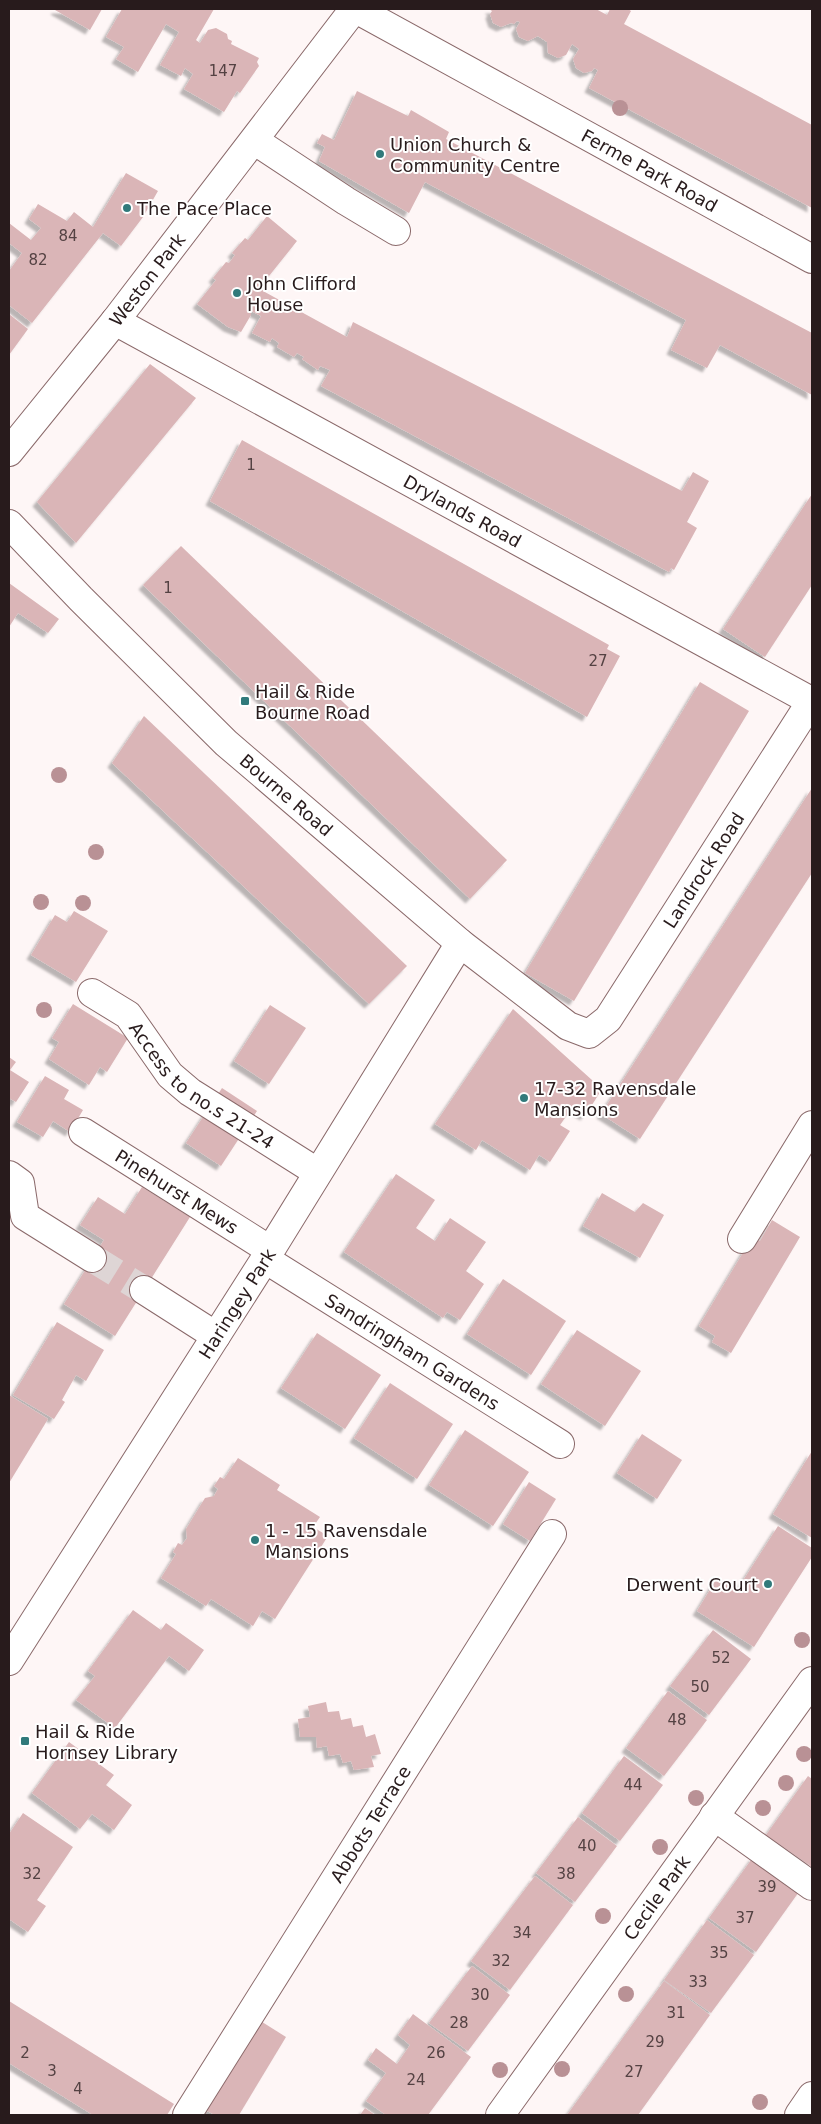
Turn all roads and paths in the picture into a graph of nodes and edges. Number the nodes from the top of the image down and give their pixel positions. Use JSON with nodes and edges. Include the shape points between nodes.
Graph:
{"nodes":[{"id":1,"x":355,"y":9,"type":"edge"},
{"id":2,"x":254,"y":140,"type":"junction"},
{"id":3,"x":396,"y":231,"type":"dead end"},
{"id":4,"x":812,"y":259,"type":"edge"},
{"id":5,"x":115,"y":321,"type":"junction"},
{"id":6,"x":9,"y":452,"type":"edge"},
{"id":7,"x":9,"y":524,"type":"edge"},
{"id":8,"x":812,"y":701,"type":"edge"},
{"id":9,"x":460,"y":943,"type":"junction"},
{"id":10,"x":92,"y":993,"type":"dead end"},
{"id":11,"x":589,"y":1034,"type":"joint"},
{"id":12,"x":812,"y":1125,"type":"edge"},
{"id":13,"x":83,"y":1132,"type":"dead end"},
{"id":14,"x":317,"y":1172,"type":"junction"},
{"id":15,"x":9,"y":1175,"type":"edge"},
{"id":16,"x":742,"y":1239,"type":"dead end"},
{"id":17,"x":268,"y":1254,"type":"junction"},
{"id":18,"x":92,"y":1258,"type":"tunnel mouth"},
{"id":19,"x":144,"y":1290,"type":"tunnel mouth"},
{"id":20,"x":216,"y":1336,"type":"junction"},
{"id":21,"x":560,"y":1444,"type":"dead end"},
{"id":22,"x":552,"y":1534,"type":"dead end"},
{"id":23,"x":9,"y":1661,"type":"edge"},
{"id":24,"x":812,"y":1681,"type":"edge"},
{"id":25,"x":714,"y":1816,"type":"junction"},
{"id":26,"x":812,"y":1886,"type":"edge"},
{"id":27,"x":812,"y":2096,"type":"edge"},
{"id":28,"x":187,"y":2115,"type":"edge"},
{"id":29,"x":500,"y":2115,"type":"edge"},
{"id":30,"x":799,"y":2115,"type":"edge"}],
"edges":[{"from":1,"to":2,"type":"street","name":"Weston Park"},
{"from":1,"to":4,"type":"street","name":"Ferme Park Road"},
{"from":2,"to":3,"type":"street"},
{"from":2,"to":5,"type":"street","name":"Weston Park"},
{"from":5,"to":6,"type":"street","name":"Weston Park"},
{"from":5,"to":8,"type":"street","name":"Drylands Road"},
{"from":7,"to":9,"type":"street","name":"Bourne Road","via":[[226,743]]},
{"from":8,"to":11,"type":"street","name":"Landrock Road","via":[[608,1019]]},
{"from":9,"to":11,"type":"street","name":"Bourne Road","via":[[568,1026]]},
{"from":9,"to":14,"type":"street","name":"Haringey Park"},
{"from":10,"to":14,"type":"street","name":"Access to no.s 21-24","via":[[128,1015],[170,1075],[190,1092]]},
{"from":12,"to":16,"type":"street"},
{"from":13,"to":17,"type":"street","name":"Pinehurst Mews"},
{"from":14,"to":17,"type":"street","name":"Haringey Park"},
{"from":15,"to":18,"type":"street","via":[[20,1183],[25,1216]]},
{"from":17,"to":20,"type":"street","name":"Haringey Park"},
{"from":17,"to":21,"type":"street","name":"Sandringham Gardens"},
{"from":19,"to":20,"type":"street"},
{"from":20,"to":23,"type":"street","name":"Haringey Park"},
{"from":22,"to":28,"type":"street","name":"Abbots Terrace"},
{"from":24,"to":25,"type":"street","name":"Cecile Park"},
{"from":25,"to":26,"type":"street"},
{"from":25,"to":29,"type":"street","name":"Cecile Park"},
{"from":27,"to":30,"type":"street"}]}
